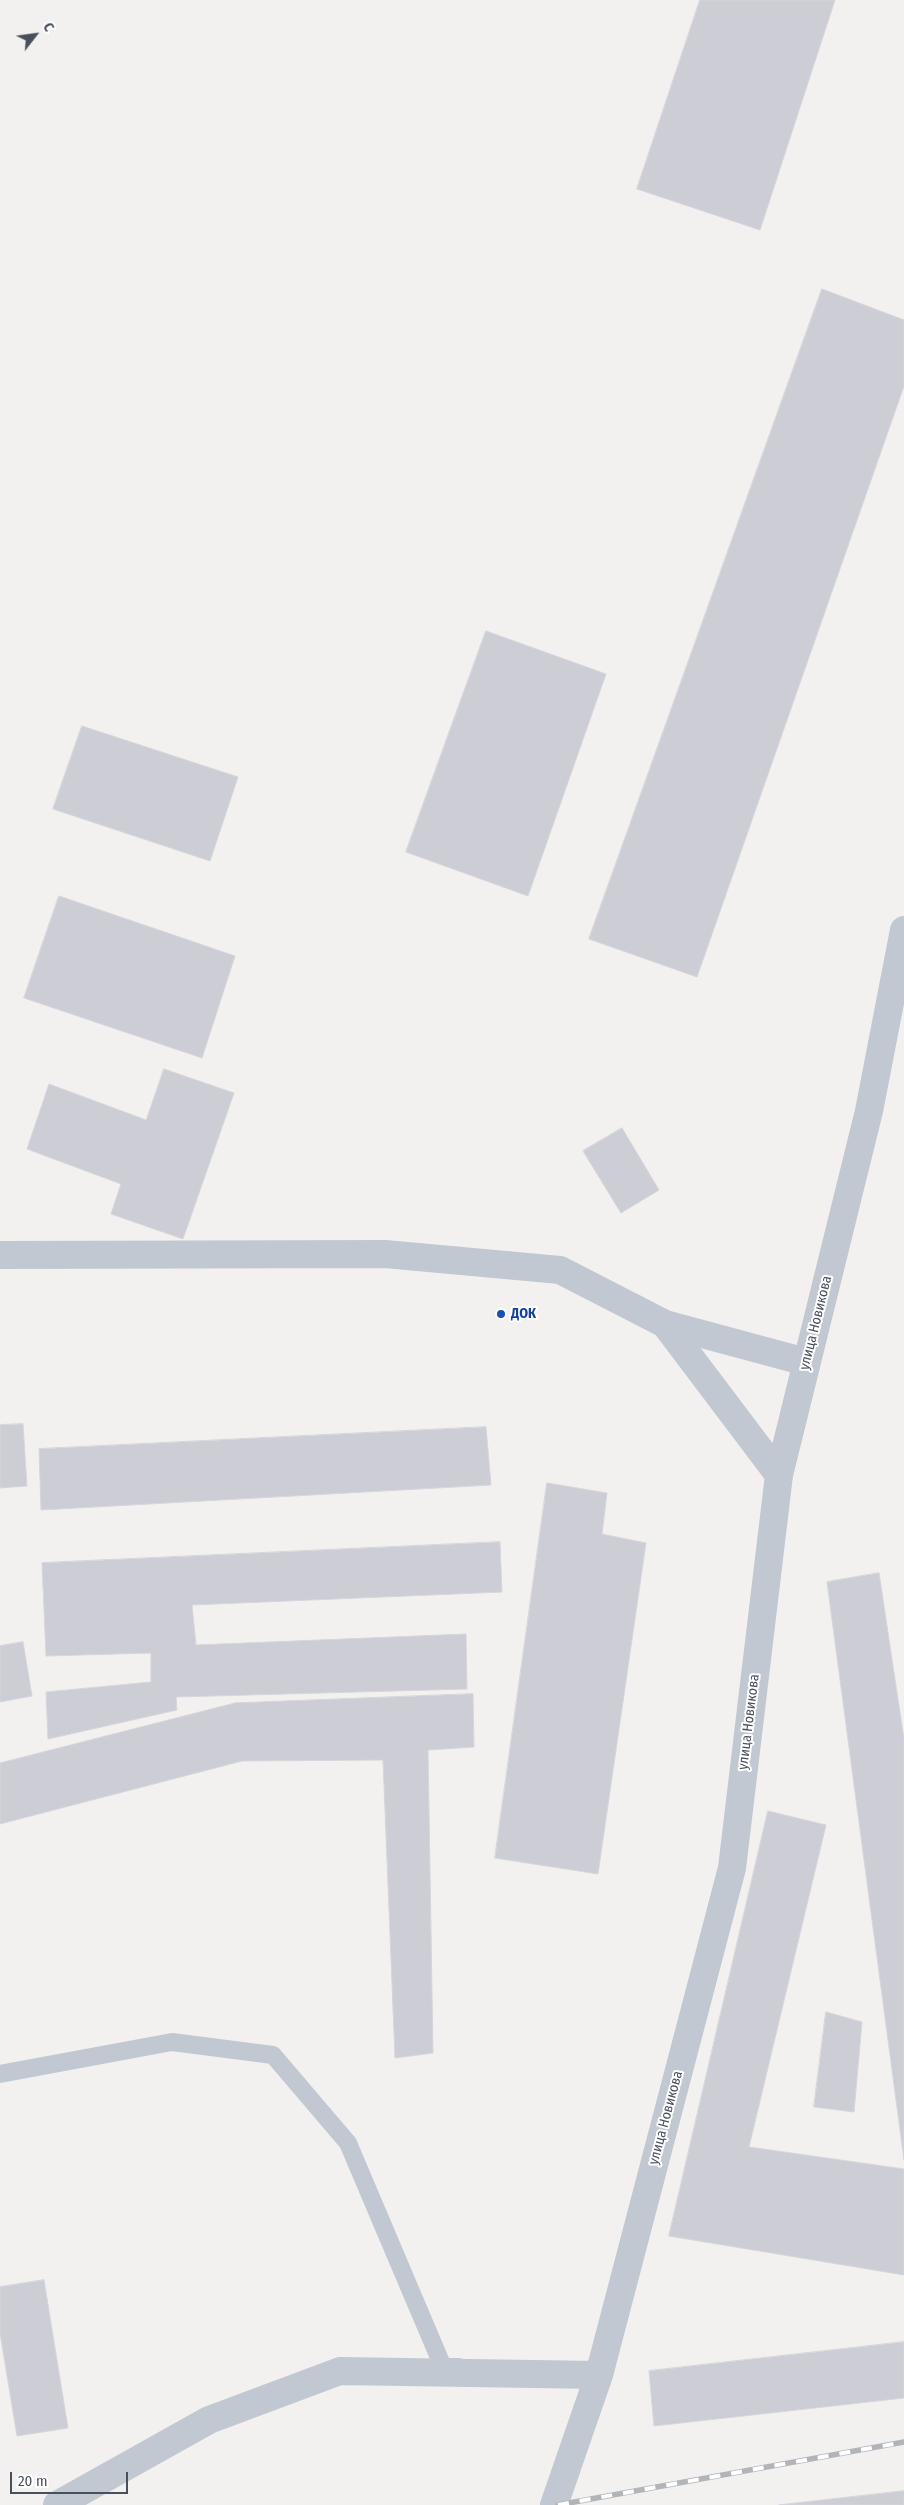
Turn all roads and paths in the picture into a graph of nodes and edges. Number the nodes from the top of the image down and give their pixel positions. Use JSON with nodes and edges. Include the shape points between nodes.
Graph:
{"nodes":[{"id":1,"x":904,"y":930,"type":"edge"},
{"id":2,"x":0,"y":1255,"type":"edge"},
{"id":3,"x":665,"y":1324,"type":"junction"},
{"id":4,"x":806,"y":1362,"type":"junction"},
{"id":5,"x":778,"y":1475,"type":"junction"},
{"id":6,"x":0,"y":2074,"type":"edge"},
{"id":7,"x":599,"y":2375,"type":"junction"},
{"id":8,"x":57,"y":2505,"type":"edge"},
{"id":9,"x":554,"y":2505,"type":"edge"}],
"edges":[{"from":1,"to":4,"type":"street","name":"улица Новикова","via":[[869,1111]]},
{"from":2,"to":3,"type":"street","via":[[385,1254],[560,1270]]},
{"from":3,"to":4,"type":"street"},
{"from":3,"to":5,"type":"street"},
{"from":4,"to":5,"type":"street","name":"улица Новикова"},
{"from":5,"to":7,"type":"street","name":"улица Новикова","via":[[732,1868]]},
{"from":6,"to":7,"type":"lane","via":[[172,2042],[273,2055],[348,2143],[443,2367]]},
{"from":7,"to":8,"type":"street","via":[[340,2372],[209,2420]]},
{"from":7,"to":9,"type":"street","name":"улица Новикова"}]}
